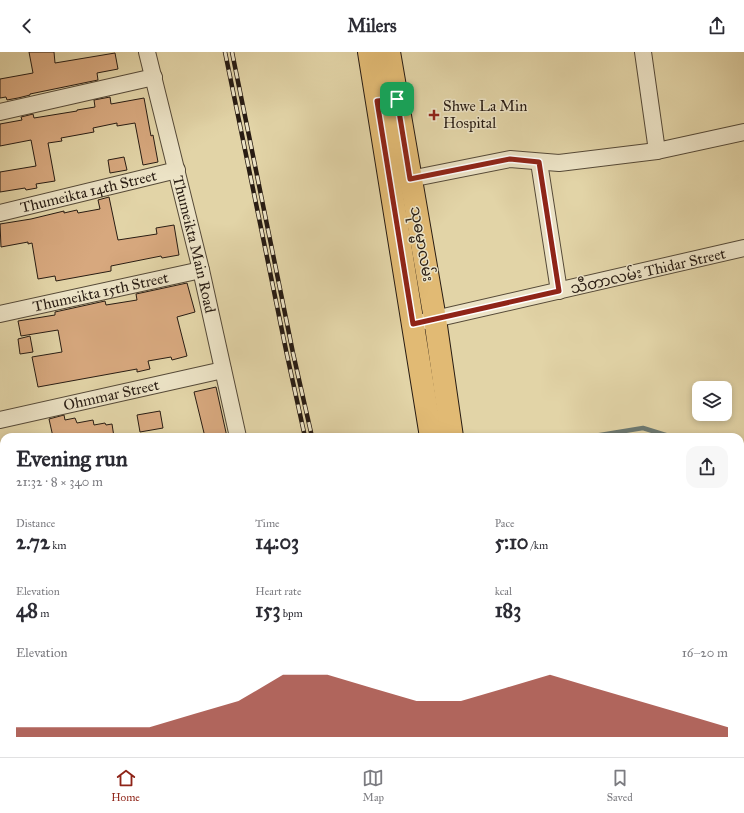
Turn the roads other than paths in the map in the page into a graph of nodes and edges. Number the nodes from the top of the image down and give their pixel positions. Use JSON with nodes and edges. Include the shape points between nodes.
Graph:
{"nodes":[{"id":1,"x":147,"y":52,"type":"edge"},
{"id":2,"x":368,"y":52,"type":"edge"},
{"id":3,"x":389,"y":52,"type":"edge"},
{"id":4,"x":643,"y":52,"type":"edge"},
{"id":5,"x":154,"y":77,"type":"junction"},
{"id":6,"x":387,"y":100,"type":"junction"},
{"id":7,"x":0,"y":112,"type":"edge"},
{"id":8,"x":744,"y":132,"type":"edge"},
{"id":9,"x":657,"y":151,"type":"junction"},
{"id":10,"x":539,"y":162,"type":"junction"},
{"id":11,"x":177,"y":170,"type":"junction"},
{"id":12,"x":410,"y":179,"type":"junction"},
{"id":13,"x":0,"y":213,"type":"edge"},
{"id":14,"x":744,"y":248,"type":"edge"},
{"id":15,"x":201,"y":270,"type":"junction"},
{"id":16,"x":559,"y":291,"type":"junction"},
{"id":17,"x":0,"y":314,"type":"edge"},
{"id":18,"x":435,"y":319,"type":"junction"},
{"id":19,"x":413,"y":324,"type":"junction"},
{"id":20,"x":223,"y":370,"type":"junction"},
{"id":21,"x":0,"y":420,"type":"edge"},
{"id":22,"x":237,"y":433,"type":"edge"},
{"id":23,"x":430,"y":433,"type":"edge"},
{"id":24,"x":451,"y":433,"type":"edge"}],
"edges":[{"from":1,"to":5,"type":"street","name":"Thumeikta Main Road"},
{"from":2,"to":6,"type":"main road","name":"သုဓမ္မာလမ်း"},
{"from":3,"to":6,"type":"main road","name":"သုဓမ္မာလမ်း"},
{"from":4,"to":9,"type":"street"},
{"from":5,"to":7,"type":"street"},
{"from":5,"to":11,"type":"street","name":"Thumeikta Main Road"},
{"from":6,"to":12,"type":"main road","name":"သုဓမ္မာလမ်း"},
{"from":6,"to":19,"type":"main road","name":"သုဓမ္မာလမ်း"},
{"from":8,"to":9,"type":"street"},
{"from":9,"to":10,"type":"street","via":[[574,162]]},
{"from":10,"to":12,"type":"street","via":[[510,159]]},
{"from":10,"to":16,"type":"street"},
{"from":11,"to":13,"type":"street","name":"Thumeikta 14th Street"},
{"from":11,"to":15,"type":"street","name":"Thumeikta Main Road"},
{"from":12,"to":18,"type":"main road","name":"သုဓမ္မာလမ်း"},
{"from":14,"to":16,"type":"street","name":"သီတာလမ်း Thidar Street"},
{"from":15,"to":17,"type":"street","name":"Thumeikta 15th Street"},
{"from":15,"to":20,"type":"street","name":"Thumeikta Main Road"},
{"from":16,"to":18,"type":"street","name":"သီတာလမ်း Thidar Street"},
{"from":18,"to":19,"type":"street","name":"သီတာလမ်း Thidar Street"},
{"from":18,"to":24,"type":"main road","name":"သုဓမ္မာလမ်း"},
{"from":19,"to":23,"type":"main road","name":"သုဓမ္မာလမ်း"},
{"from":20,"to":21,"type":"street","name":"Ohmmar Street"},
{"from":20,"to":22,"type":"street","name":"Thumeikta Main Road"}]}
